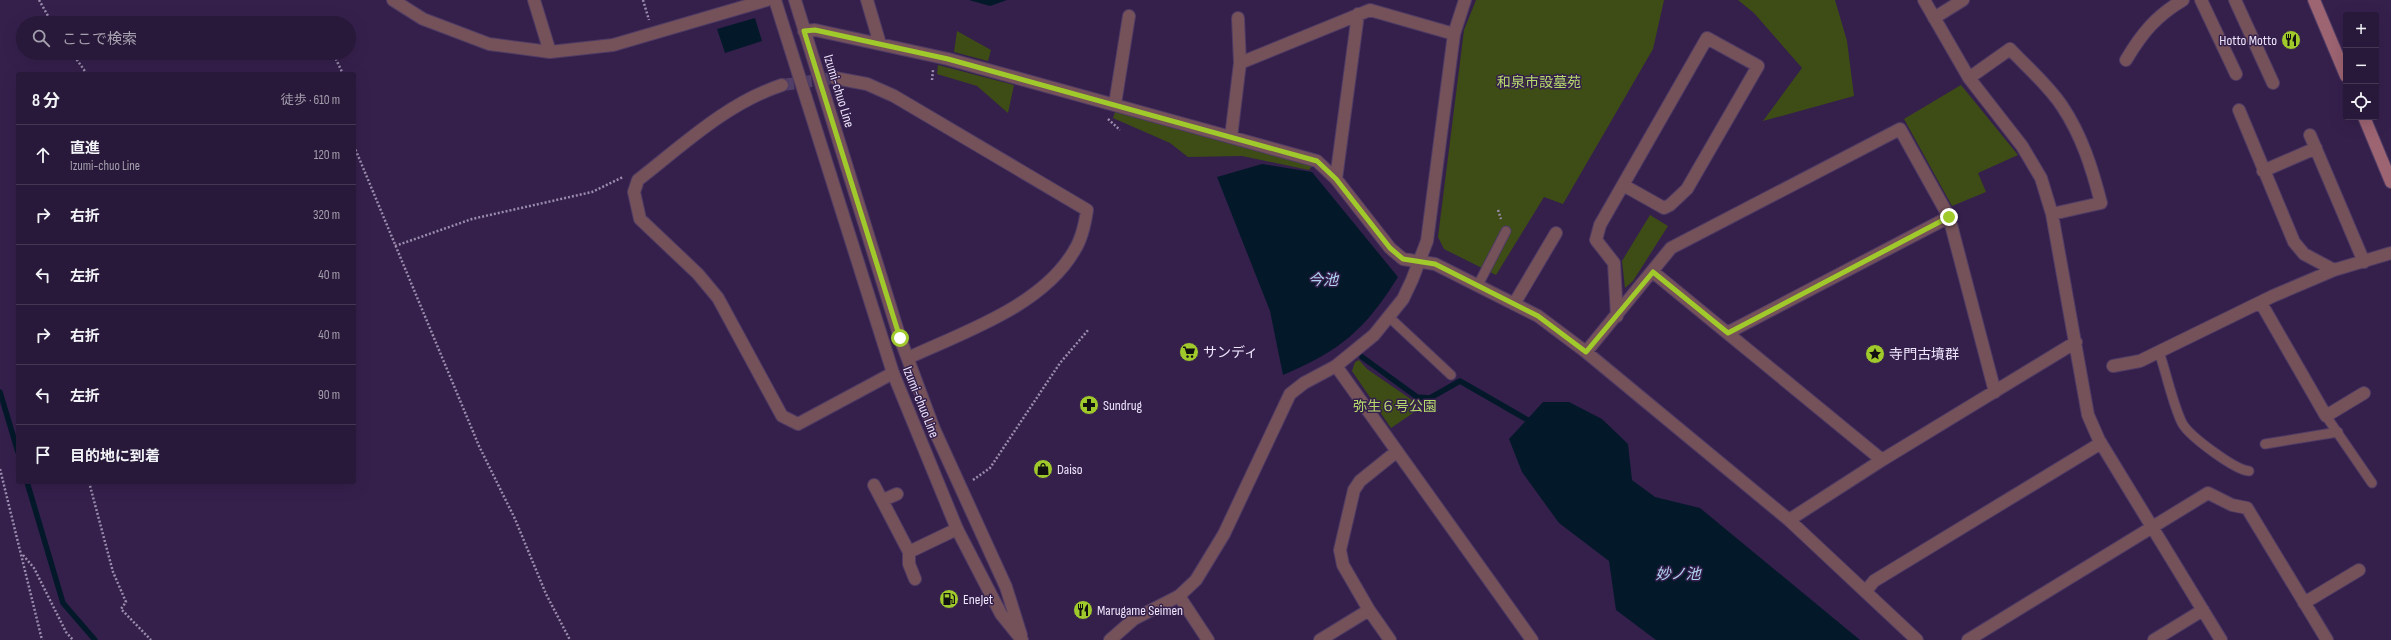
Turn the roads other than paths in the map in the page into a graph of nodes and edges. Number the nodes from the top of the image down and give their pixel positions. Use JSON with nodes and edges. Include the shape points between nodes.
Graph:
{"nodes":[{"id":1,"x":392,"y":0,"type":"edge"},
{"id":2,"x":534,"y":0,"type":"edge"},
{"id":3,"x":767,"y":0,"type":"edge"},
{"id":4,"x":775,"y":0,"type":"edge"},
{"id":5,"x":795,"y":0,"type":"edge"},
{"id":6,"x":867,"y":0,"type":"edge"},
{"id":7,"x":1465,"y":0,"type":"edge"},
{"id":8,"x":1924,"y":0,"type":"edge"},
{"id":9,"x":1963,"y":0,"type":"edge"},
{"id":10,"x":2183,"y":0,"type":"edge"},
{"id":11,"x":2201,"y":0,"type":"edge"},
{"id":12,"x":2236,"y":0,"type":"edge"},
{"id":13,"x":2314,"y":0,"type":"edge"},
{"id":14,"x":1358,"y":14,"type":"junction"},
{"id":15,"x":1129,"y":16,"type":"dead end"},
{"id":16,"x":1238,"y":18,"type":"dead end"},
{"id":17,"x":1934,"y":18,"type":"junction"},
{"id":18,"x":804,"y":31,"type":"junction"},
{"id":19,"x":1454,"y":34,"type":"junction"},
{"id":20,"x":880,"y":44,"type":"junction"},
{"id":21,"x":550,"y":52,"type":"junction"},
{"id":22,"x":2126,"y":60,"type":"dead end"},
{"id":23,"x":1240,"y":63,"type":"junction"},
{"id":24,"x":2343,"y":69,"type":"edge"},
{"id":25,"x":2236,"y":74,"type":"dead end"},
{"id":26,"x":835,"y":78,"type":"tunnel mouth"},
{"id":27,"x":1969,"y":78,"type":"junction"},
{"id":28,"x":2273,"y":83,"type":"dead end"},
{"id":29,"x":782,"y":85,"type":"tunnel mouth"},
{"id":30,"x":1115,"y":104,"type":"junction"},
{"id":31,"x":2239,"y":110,"type":"dead end"},
{"id":32,"x":2365,"y":120,"type":"edge"},
{"id":33,"x":2310,"y":135,"type":"dead end"},
{"id":34,"x":1231,"y":137,"type":"junction"},
{"id":35,"x":2316,"y":148,"type":"junction"},
{"id":36,"x":2263,"y":171,"type":"junction"},
{"id":37,"x":1336,"y":179,"type":"junction"},
{"id":38,"x":2391,"y":182,"type":"edge"},
{"id":39,"x":1623,"y":185,"type":"junction"},
{"id":40,"x":2052,"y":214,"type":"junction"},
{"id":41,"x":1949,"y":217,"type":"junction"},
{"id":42,"x":1506,"y":231,"type":"dead end"},
{"id":43,"x":1556,"y":233,"type":"dead end"},
{"id":44,"x":2391,"y":253,"type":"edge"},
{"id":45,"x":1421,"y":260,"type":"junction"},
{"id":46,"x":2364,"y":262,"type":"junction"},
{"id":47,"x":2334,"y":270,"type":"junction"},
{"id":48,"x":1653,"y":272,"type":"junction"},
{"id":49,"x":1478,"y":285,"type":"junction"},
{"id":50,"x":2261,"y":303,"type":"junction"},
{"id":51,"x":1514,"y":304,"type":"junction"},
{"id":52,"x":1617,"y":316,"type":"junction"},
{"id":53,"x":1389,"y":317,"type":"junction"},
{"id":54,"x":1728,"y":333,"type":"junction"},
{"id":55,"x":2076,"y":342,"type":"junction"},
{"id":56,"x":1586,"y":352,"type":"junction"},
{"id":57,"x":2159,"y":352,"type":"junction"},
{"id":58,"x":908,"y":358,"type":"junction"},
{"id":59,"x":1336,"y":366,"type":"junction"},
{"id":60,"x":2113,"y":366,"type":"dead end"},
{"id":61,"x":893,"y":373,"type":"junction"},
{"id":62,"x":1451,"y":374,"type":"dead end"},
{"id":63,"x":1996,"y":392,"type":"junction"},
{"id":64,"x":2364,"y":393,"type":"dead end"},
{"id":65,"x":2326,"y":416,"type":"junction"},
{"id":66,"x":2338,"y":432,"type":"junction"},
{"id":67,"x":2101,"y":443,"type":"junction"},
{"id":68,"x":2265,"y":444,"type":"dead end"},
{"id":69,"x":1396,"y":452,"type":"junction"},
{"id":70,"x":1882,"y":460,"type":"junction"},
{"id":71,"x":2249,"y":471,"type":"dead end"},
{"id":72,"x":2372,"y":483,"type":"dead end"},
{"id":73,"x":874,"y":485,"type":"dead end"},
{"id":74,"x":897,"y":494,"type":"dead end"},
{"id":75,"x":883,"y":500,"type":"junction"},
{"id":76,"x":1789,"y":520,"type":"junction"},
{"id":77,"x":2153,"y":526,"type":"junction"},
{"id":78,"x":957,"y":529,"type":"junction"},
{"id":79,"x":908,"y":552,"type":"junction"},
{"id":80,"x":2359,"y":570,"type":"dead end"},
{"id":81,"x":915,"y":579,"type":"dead end"},
{"id":82,"x":1866,"y":591,"type":"junction"},
{"id":83,"x":1179,"y":596,"type":"junction"},
{"id":84,"x":2304,"y":603,"type":"junction"},
{"id":85,"x":1369,"y":610,"type":"junction"},
{"id":86,"x":2203,"y":610,"type":"junction"},
{"id":87,"x":1022,"y":640,"type":"edge"},
{"id":88,"x":1110,"y":640,"type":"edge"},
{"id":89,"x":1208,"y":640,"type":"edge"},
{"id":90,"x":1320,"y":640,"type":"edge"},
{"id":91,"x":1390,"y":640,"type":"edge"},
{"id":92,"x":1532,"y":640,"type":"edge"},
{"id":93,"x":1917,"y":640,"type":"edge"},
{"id":94,"x":1968,"y":640,"type":"edge"},
{"id":95,"x":2154,"y":640,"type":"edge"},
{"id":96,"x":2222,"y":640,"type":"edge"},
{"id":97,"x":2328,"y":640,"type":"edge"}],
"edges":[{"from":1,"to":21,"type":"street","via":[[422,19],[489,44]]},
{"from":2,"to":21,"type":"street"},
{"from":3,"to":21,"type":"street","via":[[613,45]]},
{"from":4,"to":61,"type":"street","name":"Izumi-chuo Line"},
{"from":5,"to":18,"type":"street","name":"Izumi-chuo Line"},
{"from":6,"to":20,"type":"street"},
{"from":7,"to":19,"type":"street"},
{"from":8,"to":17,"type":"street"},
{"from":9,"to":17,"type":"street"},
{"from":10,"to":22,"type":"street","via":[[2137,31]]},
{"from":11,"to":25,"type":"street"},
{"from":12,"to":28,"type":"street"},
{"from":13,"to":24,"type":"main road"},
{"from":14,"to":19,"type":"street","via":[[1370,10]]},
{"from":14,"to":23,"type":"street"},
{"from":14,"to":37,"type":"street"},
{"from":15,"to":30,"type":"street"},
{"from":16,"to":23,"type":"street"},
{"from":17,"to":27,"type":"street"},
{"from":18,"to":20,"type":"street","via":[[815,30]]},
{"from":18,"to":58,"type":"street","name":"Izumi-chuo Line"},
{"from":19,"to":45,"type":"street","via":[[1427,240]]},
{"from":20,"to":30,"type":"street","via":[[948,59]]},
{"from":23,"to":34,"type":"street"},
{"from":26,"to":58,"type":"street","via":[[867,84],[894,96],[1087,210],[1084,227],[1075,250],[1060,270],[1023,302]]},
{"from":27,"to":40,"type":"street","via":[[2022,146],[2041,178]]},
{"from":27,"to":40,"type":"street","via":[[2010,49],[2061,104],[2089,157],[2101,203]]},
{"from":29,"to":61,"type":"street","via":[[760,92],[732,108],[638,180],[634,192],[640,219],[698,274],[718,298],[782,416],[798,424]]},
{"from":30,"to":34,"type":"street"},
{"from":31,"to":36,"type":"street"},
{"from":32,"to":38,"type":"main road"},
{"from":33,"to":35,"type":"street"},
{"from":34,"to":37,"type":"street","via":[[1317,161]]},
{"from":35,"to":36,"type":"street"},
{"from":35,"to":46,"type":"street"},
{"from":36,"to":47,"type":"street","via":[[2294,242],[2304,254]]},
{"from":37,"to":45,"type":"street","via":[[1390,248],[1403,259]]},
{"from":39,"to":39,"type":"street","via":[[1707,38],[1758,66],[1687,189],[1670,205],[1664,208]]},
{"from":39,"to":52,"type":"street","via":[[1600,225],[1596,240],[1614,263]]},
{"from":40,"to":55,"type":"street"},
{"from":41,"to":48,"type":"street","via":[[1900,129],[1672,248]]},
{"from":41,"to":54,"type":"street"},
{"from":41,"to":63,"type":"street"},
{"from":42,"to":49,"type":"lane"},
{"from":43,"to":51,"type":"street"},
{"from":44,"to":46,"type":"street"},
{"from":45,"to":49,"type":"street"},
{"from":45,"to":53,"type":"street","via":[[1403,299]]},
{"from":46,"to":47,"type":"street"},
{"from":47,"to":50,"type":"street"},
{"from":48,"to":52,"type":"street"},
{"from":48,"to":54,"type":"street"},
{"from":49,"to":51,"type":"street"},
{"from":50,"to":57,"type":"street"},
{"from":50,"to":65,"type":"street"},
{"from":51,"to":56,"type":"street","via":[[1538,316]]},
{"from":52,"to":56,"type":"street"},
{"from":53,"to":59,"type":"street","via":[[1374,335]]},
{"from":53,"to":62,"type":"lane"},
{"from":54,"to":70,"type":"street"},
{"from":55,"to":63,"type":"street"},
{"from":55,"to":67,"type":"street","via":[[2088,414]]},
{"from":56,"to":76,"type":"street"},
{"from":57,"to":60,"type":"street","via":[[2140,361]]},
{"from":57,"to":71,"type":"lane","via":[[2183,424],[2218,456],[2242,471]]},
{"from":58,"to":87,"type":"street","name":"Izumi-chuo Line","via":[[934,429],[1006,587]]},
{"from":59,"to":69,"type":"street"},
{"from":59,"to":83,"type":"street","via":[[1304,382],[1290,394],[1224,534],[1196,580]]},
{"from":61,"to":78,"type":"street","name":"Izumi-chuo Line"},
{"from":63,"to":70,"type":"street"},
{"from":64,"to":65,"type":"street"},
{"from":65,"to":66,"type":"lane"},
{"from":66,"to":68,"type":"lane"},
{"from":66,"to":72,"type":"lane"},
{"from":67,"to":77,"type":"street"},
{"from":67,"to":82,"type":"street","via":[[1874,581]]},
{"from":69,"to":85,"type":"street","via":[[1354,490],[1340,550],[1343,565]]},
{"from":69,"to":92,"type":"street"},
{"from":70,"to":76,"type":"street"},
{"from":73,"to":75,"type":"street"},
{"from":74,"to":75,"type":"street"},
{"from":75,"to":79,"type":"street"},
{"from":76,"to":82,"type":"street"},
{"from":77,"to":84,"type":"street","via":[[2208,493],[2232,505],[2247,508]]},
{"from":77,"to":86,"type":"street"},
{"from":77,"to":94,"type":"street"},
{"from":78,"to":79,"type":"street"},
{"from":78,"to":87,"type":"street","name":"Izumi-chuo Line","via":[[1001,614]]},
{"from":79,"to":81,"type":"street","via":[[908,564]]},
{"from":80,"to":84,"type":"street"},
{"from":82,"to":93,"type":"street"},
{"from":83,"to":88,"type":"street","via":[[1134,619]]},
{"from":83,"to":89,"type":"street"},
{"from":84,"to":97,"type":"street"},
{"from":85,"to":90,"type":"street"},
{"from":85,"to":91,"type":"street"},
{"from":86,"to":95,"type":"street"},
{"from":86,"to":96,"type":"street"}]}
